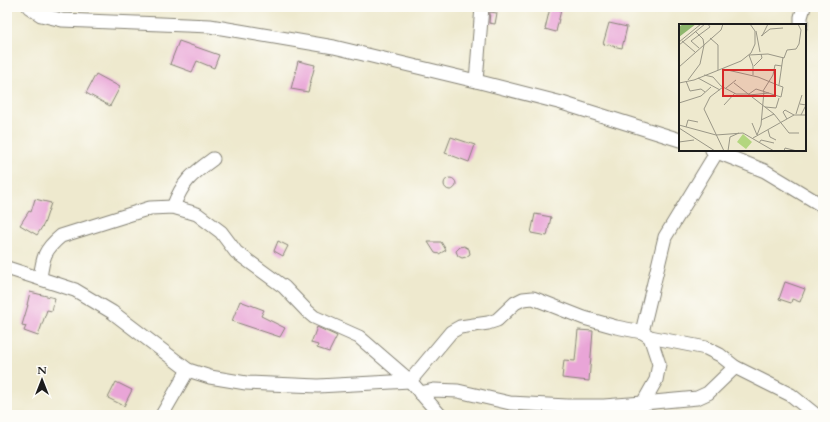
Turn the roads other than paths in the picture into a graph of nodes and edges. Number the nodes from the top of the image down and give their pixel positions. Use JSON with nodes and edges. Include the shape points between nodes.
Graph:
{"nodes":[{"id":1,"x":28,"y":7,"type":"edge"},
{"id":2,"x":482,"y":7,"type":"edge"},
{"id":3,"x":804,"y":7,"type":"edge"},
{"id":4,"x":801,"y":24,"type":"edge"},
{"id":5,"x":476,"y":81,"type":"junction"},
{"id":6,"x":679,"y":140,"type":"edge"},
{"id":7,"x":716,"y":151,"type":"edge"},
{"id":8,"x":213,"y":159,"type":"dead end"},
{"id":9,"x":823,"y":206,"type":"edge"},
{"id":10,"x":172,"y":207,"type":"junction"},
{"id":11,"x":7,"y":268,"type":"edge"},
{"id":12,"x":40,"y":278,"type":"junction"},
{"id":13,"x":646,"y":334,"type":"junction"},
{"id":14,"x":735,"y":366,"type":"junction"},
{"id":15,"x":188,"y":370,"type":"junction"},
{"id":16,"x":410,"y":381,"type":"junction"},
{"id":17,"x":420,"y":393,"type":"junction"},
{"id":18,"x":641,"y":409,"type":"edge"},
{"id":19,"x":162,"y":415,"type":"edge"},
{"id":20,"x":440,"y":415,"type":"edge"},
{"id":21,"x":816,"y":415,"type":"edge"}],
"edges":[{"from":1,"to":5,"type":"street","via":[[41,15],[62,20],[210,26],[334,47]]},
{"from":2,"to":5,"type":"street"},
{"from":3,"to":4,"type":"street"},
{"from":5,"to":6,"type":"street"},
{"from":7,"to":9,"type":"street","via":[[765,171]]},
{"from":7,"to":13,"type":"street","via":[[665,237]]},
{"from":8,"to":10,"type":"street","via":[[191,175],[179,191]]},
{"from":10,"to":12,"type":"street","via":[[150,208],[61,236],[50,245],[43,258]]},
{"from":10,"to":16,"type":"street","via":[[196,214],[221,232],[236,252],[284,286],[314,317],[359,337]]},
{"from":11,"to":12,"type":"street"},
{"from":12,"to":15,"type":"street","via":[[75,290],[112,312]]},
{"from":13,"to":14,"type":"street","via":[[706,348]]},
{"from":13,"to":16,"type":"street","via":[[584,318],[533,298],[523,299],[497,320],[460,327],[451,332]]},
{"from":13,"to":18,"type":"street","via":[[659,364],[656,380]]},
{"from":14,"to":18,"type":"street","via":[[708,393],[697,398]]},
{"from":14,"to":21,"type":"street","via":[[791,395]]},
{"from":15,"to":16,"type":"street","via":[[210,377],[246,383],[318,386]]},
{"from":15,"to":19,"type":"street"},
{"from":16,"to":17,"type":"street"},
{"from":17,"to":18,"type":"street","via":[[434,390],[458,391],[510,403]]},
{"from":17,"to":20,"type":"street"}]}
